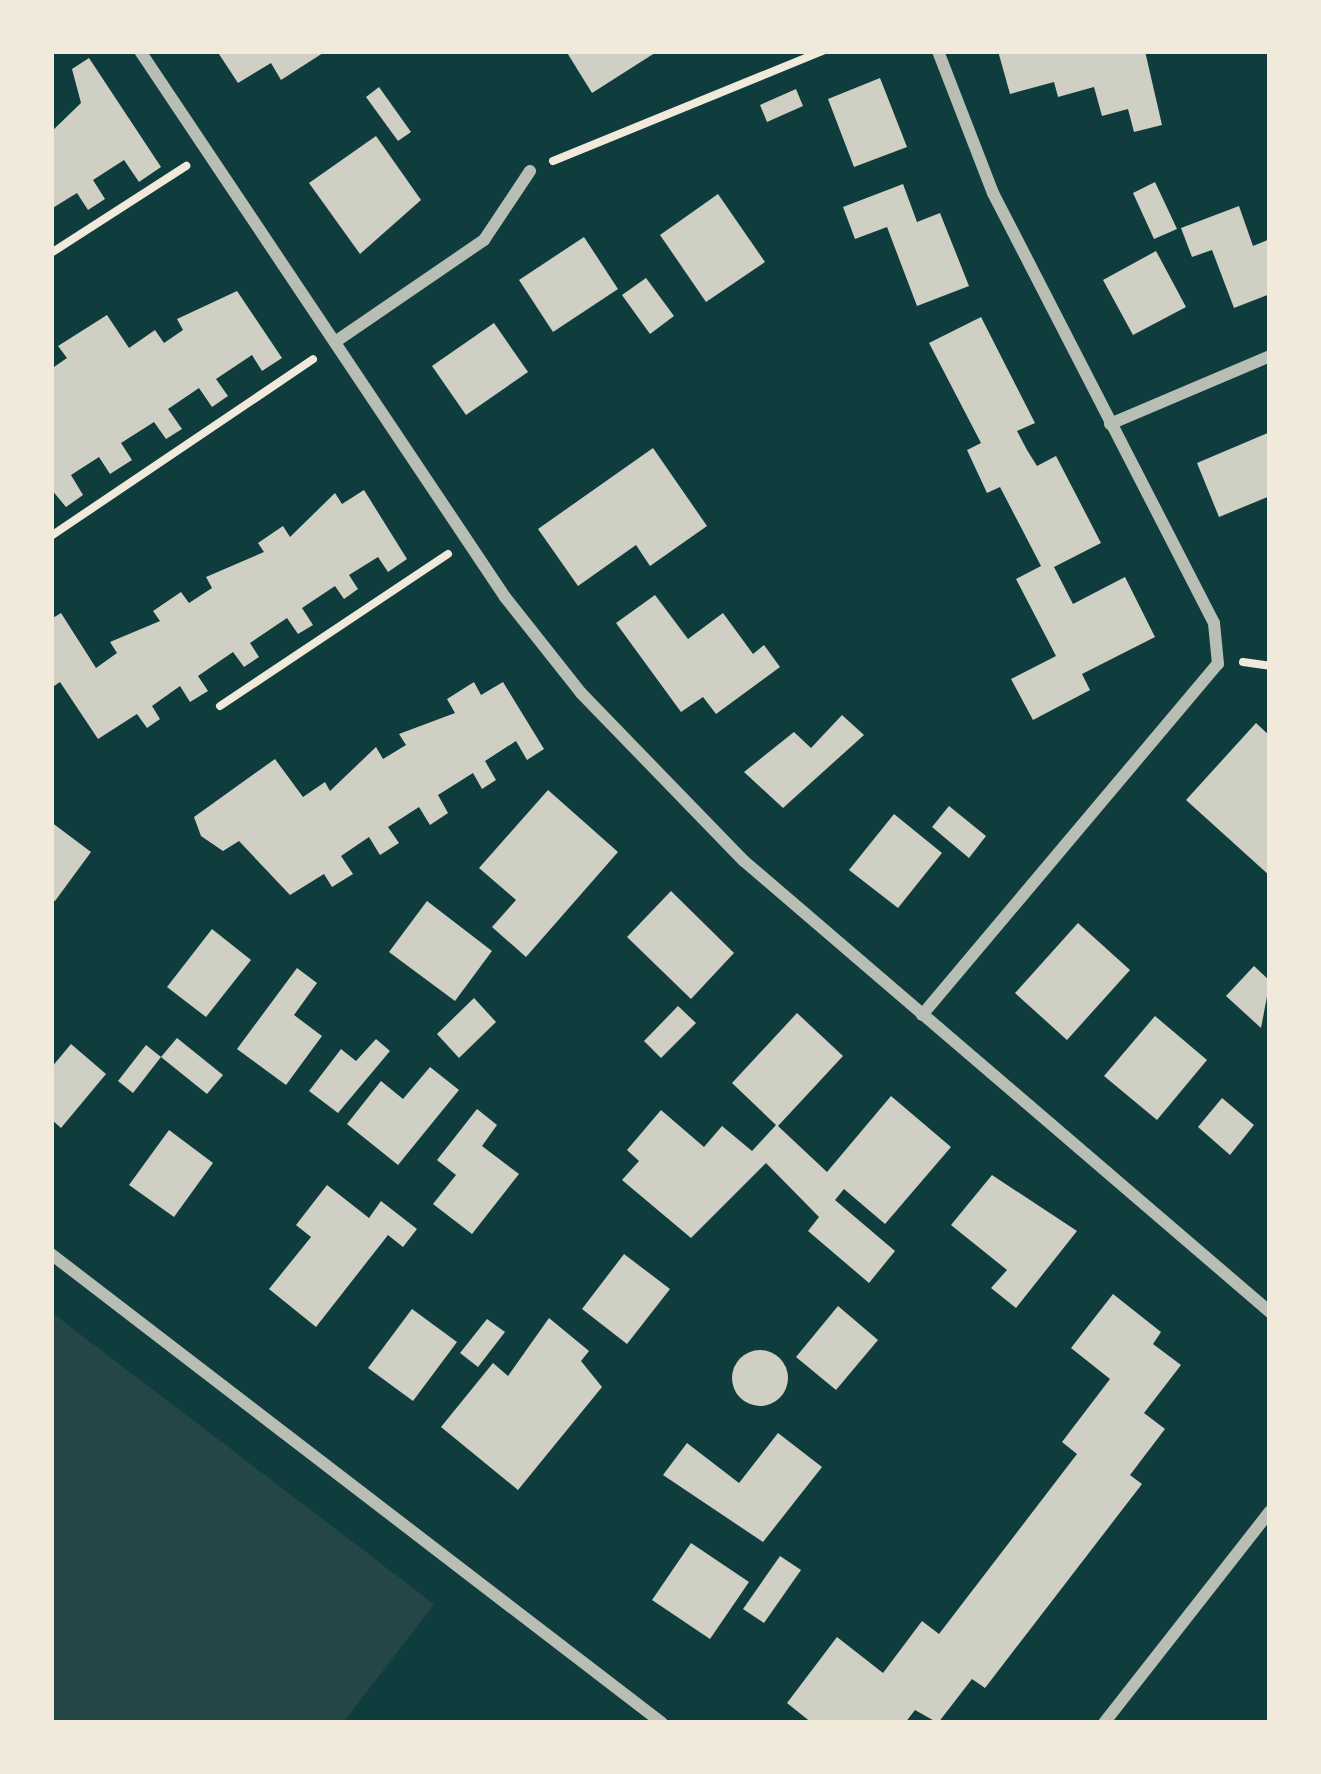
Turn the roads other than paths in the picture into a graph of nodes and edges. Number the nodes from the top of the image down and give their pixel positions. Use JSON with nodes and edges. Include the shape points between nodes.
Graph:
{"nodes":[{"id":1,"x":140,"y":51,"type":"edge"},
{"id":2,"x":938,"y":51,"type":"edge"},
{"id":3,"x":530,"y":171,"type":"road end"},
{"id":4,"x":335,"y":342,"type":"junction"},
{"id":5,"x":1270,"y":356,"type":"edge"},
{"id":6,"x":1110,"y":424,"type":"junction"},
{"id":7,"x":922,"y":1015,"type":"junction"},
{"id":8,"x":51,"y":1254,"type":"edge"},
{"id":9,"x":1270,"y":1312,"type":"edge"},
{"id":10,"x":1270,"y":1511,"type":"edge"},
{"id":11,"x":662,"y":1723,"type":"edge"},
{"id":12,"x":1104,"y":1723,"type":"edge"}],
"edges":[{"from":1,"to":4,"type":"street"},
{"from":2,"to":6,"type":"street","via":[[993,193]]},
{"from":3,"to":4,"type":"street","via":[[484,240]]},
{"from":4,"to":7,"type":"street","via":[[580,693],[744,861]]},
{"from":5,"to":6,"type":"street"},
{"from":6,"to":7,"type":"street","via":[[1214,622],[1218,664]]},
{"from":7,"to":9,"type":"street"},
{"from":8,"to":11,"type":"street"},
{"from":10,"to":12,"type":"street"}]}
